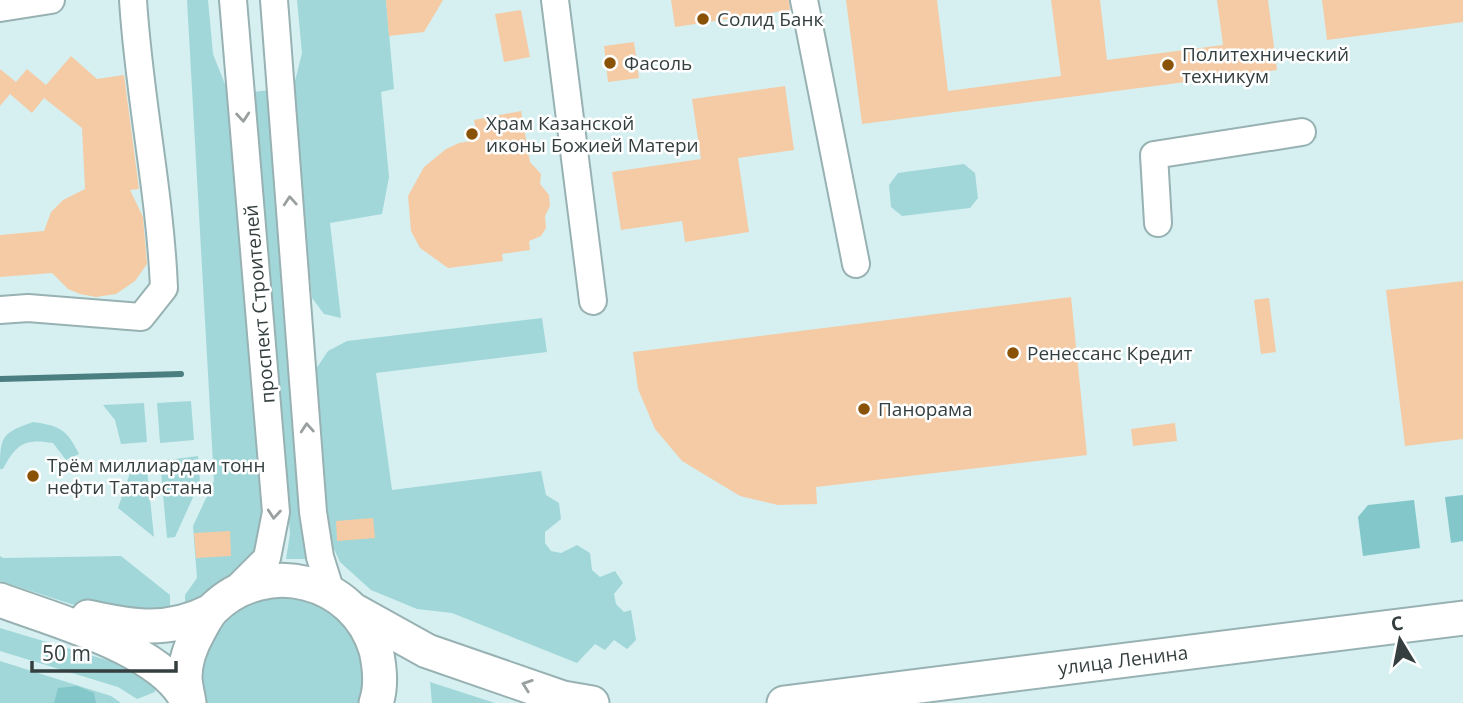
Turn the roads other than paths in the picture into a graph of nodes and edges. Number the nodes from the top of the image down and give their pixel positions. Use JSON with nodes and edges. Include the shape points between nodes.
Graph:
{"nodes":[{"id":1,"x":51,"y":0,"type":"edge"},
{"id":2,"x":133,"y":0,"type":"edge"},
{"id":3,"x":233,"y":0,"type":"edge"},
{"id":4,"x":274,"y":0,"type":"edge"},
{"id":5,"x":555,"y":0,"type":"edge"},
{"id":6,"x":804,"y":0,"type":"edge"},
{"id":7,"x":0,"y":8,"type":"edge"},
{"id":8,"x":280,"y":73,"type":"junction"},
{"id":9,"x":240,"y":77,"type":"junction"},
{"id":10,"x":1302,"y":132,"type":"dead end"},
{"id":11,"x":1158,"y":223,"type":"dead end"},
{"id":12,"x":856,"y":264,"type":"dead end"},
{"id":13,"x":593,"y":302,"type":"dead end"},
{"id":14,"x":0,"y":310,"type":"edge"},
{"id":15,"x":0,"y":599,"type":"edge"},
{"id":16,"x":343,"y":601,"type":"junction"},
{"id":17,"x":221,"y":602,"type":"junction"},
{"id":18,"x":1463,"y":618,"type":"edge"},
{"id":19,"x":188,"y":703,"type":"edge"},
{"id":20,"x":376,"y":703,"type":"edge"},
{"id":21,"x":593,"y":703,"type":"edge"},
{"id":22,"x":784,"y":703,"type":"edge"}],
"edges":[{"from":1,"to":7,"type":"street"},
{"from":2,"to":14,"type":"street","via":[[162,236],[164,288],[141,317]]},
{"from":3,"to":9,"type":"street","name":"проспект Строителей"},
{"from":4,"to":8,"type":"street","name":"проспект Строителей"},
{"from":5,"to":13,"type":"street"},
{"from":6,"to":12,"type":"street"},
{"from":8,"to":9,"type":"street"},
{"from":16,"to":8,"type":"street","name":"проспект Строителей","one_way":true,"via":[[320,557],[313,512]]},
{"from":9,"to":17,"type":"street","name":"проспект Строителей","one_way":true,"via":[[276,512],[267,558]]},
{"from":10,"to":11,"type":"street","via":[[1154,155]]},
{"from":15,"to":17,"type":"main road","via":[[130,626],[189,622]]},
{"from":15,"to":19,"type":"main road","via":[[141,655],[163,670]]},
{"from":16,"to":17,"type":"main road","via":[[300,581],[265,580]]},
{"from":16,"to":20,"type":"main road","via":[[371,634],[380,667]]},
{"from":21,"to":16,"type":"main road","one_way":true,"via":[[562,698],[427,651]]},
{"from":17,"to":19,"type":"main road","via":[[189,648]]},
{"from":18,"to":22,"type":"main road","name":"улица Ленина"}]}
